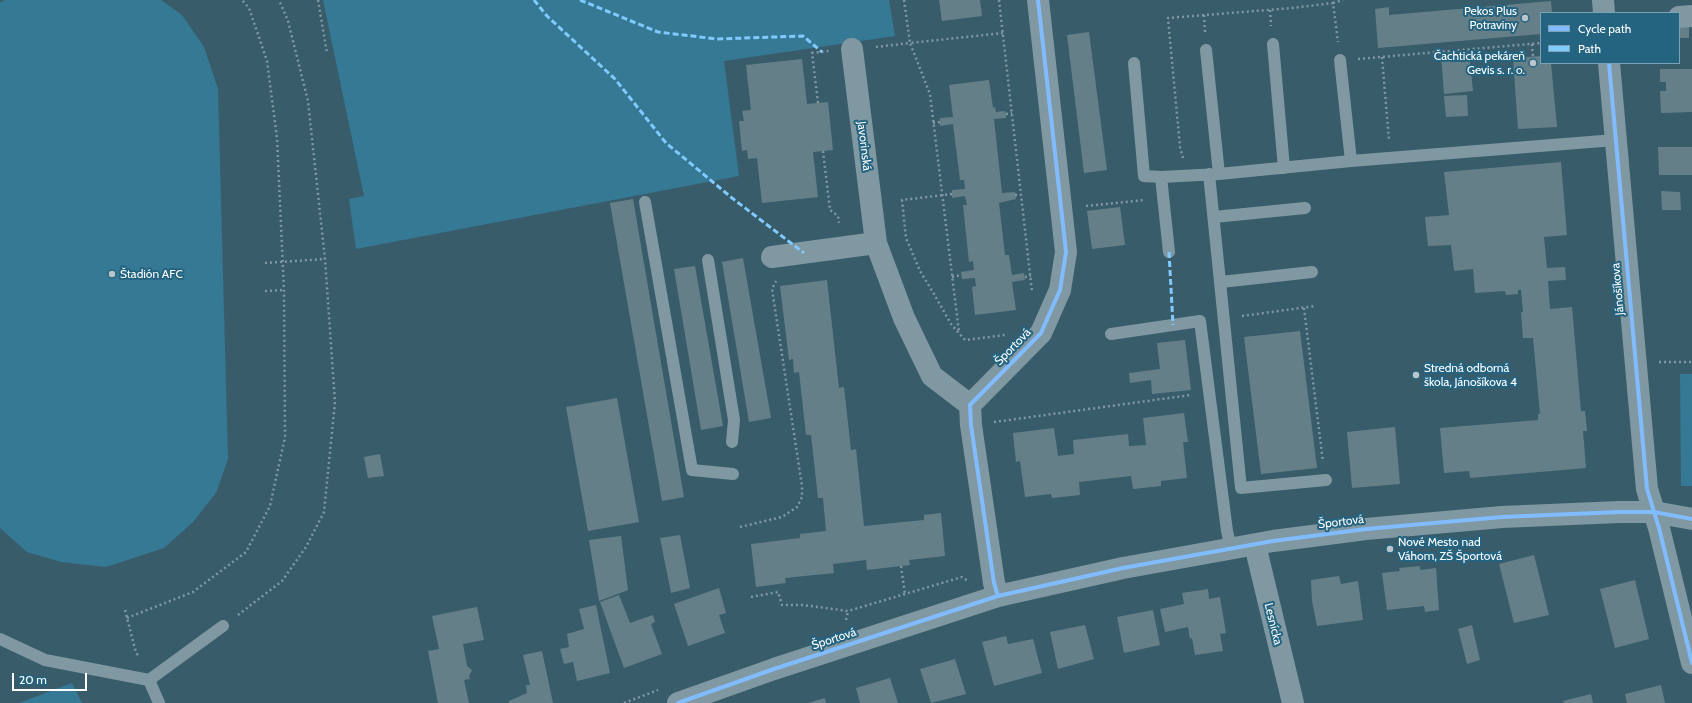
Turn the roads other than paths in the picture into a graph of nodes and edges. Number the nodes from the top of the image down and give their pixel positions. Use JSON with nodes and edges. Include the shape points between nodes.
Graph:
{"nodes":[{"id":1,"x":1038,"y":0,"type":"edge"},
{"id":2,"x":1603,"y":0,"type":"edge"},
{"id":3,"x":1604,"y":12,"type":"edge"},
{"id":4,"x":1680,"y":16,"type":"edge"},
{"id":5,"x":1692,"y":16,"type":"edge"},
{"id":6,"x":1273,"y":44,"type":"dead end"},
{"id":7,"x":852,"y":49,"type":"road end"},
{"id":8,"x":1206,"y":50,"type":"dead end"},
{"id":9,"x":1340,"y":60,"type":"road end"},
{"id":10,"x":1134,"y":63,"type":"dead end"},
{"id":11,"x":1609,"y":64,"type":"edge"},
{"id":12,"x":1615,"y":140,"type":"junction"},
{"id":13,"x":1351,"y":161,"type":"junction"},
{"id":14,"x":1284,"y":168,"type":"junction"},
{"id":15,"x":1214,"y":174,"type":"junction"},
{"id":16,"x":1161,"y":177,"type":"junction"},
{"id":17,"x":645,"y":202,"type":"dead end"},
{"id":18,"x":1305,"y":208,"type":"dead end"},
{"id":19,"x":1214,"y":217,"type":"junction"},
{"id":20,"x":876,"y":243,"type":"junction"},
{"id":21,"x":1169,"y":252,"type":"dead end"},
{"id":22,"x":774,"y":256,"type":"road end"},
{"id":23,"x":708,"y":260,"type":"dead end"},
{"id":24,"x":1312,"y":272,"type":"dead end"},
{"id":25,"x":1221,"y":282,"type":"junction"},
{"id":26,"x":1111,"y":334,"type":"dead end"},
{"id":27,"x":971,"y":415,"type":"junction"},
{"id":28,"x":732,"y":442,"type":"dead end"},
{"id":29,"x":733,"y":474,"type":"dead end"},
{"id":30,"x":1326,"y":480,"type":"road end"},
{"id":31,"x":1654,"y":512,"type":"junction"},
{"id":32,"x":1692,"y":519,"type":"edge"},
{"id":33,"x":1254,"y":545,"type":"junction"},
{"id":34,"x":1231,"y":549,"type":"junction"},
{"id":35,"x":996,"y":590,"type":"junction"},
{"id":36,"x":223,"y":626,"type":"road end"},
{"id":37,"x":0,"y":639,"type":"edge"},
{"id":38,"x":1692,"y":663,"type":"edge"},
{"id":39,"x":149,"y":680,"type":"junction"},
{"id":40,"x":160,"y":703,"type":"edge"},
{"id":41,"x":678,"y":703,"type":"edge"},
{"id":42,"x":1293,"y":703,"type":"edge"}],
"edges":[{"from":1,"to":27,"type":"street","name":"Športová","via":[[1066,252],[1060,290],[1041,333]]},
{"from":2,"to":3,"type":"street"},
{"from":4,"to":5,"type":"street"},
{"from":6,"to":14,"type":"lane"},
{"from":7,"to":20,"type":"street","name":"Javorinská"},
{"from":8,"to":15,"type":"lane"},
{"from":9,"to":13,"type":"lane"},
{"from":10,"to":16,"type":"lane","via":[[1144,176]]},
{"from":11,"to":12,"type":"street","name":"Jánošíkova"},
{"from":12,"to":13,"type":"lane"},
{"from":12,"to":31,"type":"street","name":"Jánošíkova","via":[[1646,488]]},
{"from":13,"to":14,"type":"lane"},
{"from":14,"to":15,"type":"lane"},
{"from":15,"to":16,"type":"lane"},
{"from":15,"to":19,"type":"lane"},
{"from":16,"to":21,"type":"lane"},
{"from":17,"to":29,"type":"lane","via":[[692,470]]},
{"from":18,"to":19,"type":"lane"},
{"from":19,"to":25,"type":"lane"},
{"from":20,"to":22,"type":"street"},
{"from":20,"to":27,"type":"street","name":"Javorinská","via":[[904,318],[932,376]]},
{"from":23,"to":28,"type":"lane","via":[[734,420]]},
{"from":24,"to":25,"type":"lane"},
{"from":25,"to":30,"type":"lane","via":[[1241,488]]},
{"from":26,"to":34,"type":"lane","via":[[1200,321]]},
{"from":27,"to":35,"type":"street"},
{"from":31,"to":32,"type":"street","name":"Športová"},
{"from":31,"to":33,"type":"street","name":"Športová","via":[[1502,517],[1373,528]]},
{"from":31,"to":38,"type":"street","name":"Jánošíkova"},
{"from":33,"to":34,"type":"street","name":"Športová"},
{"from":33,"to":42,"type":"street","name":"Lesnícka"},
{"from":34,"to":35,"type":"street","name":"Športová"},
{"from":35,"to":41,"type":"street","name":"Športová"},
{"from":36,"to":39,"type":"lane"},
{"from":37,"to":39,"type":"lane","via":[[45,660]]},
{"from":39,"to":40,"type":"lane"}]}
